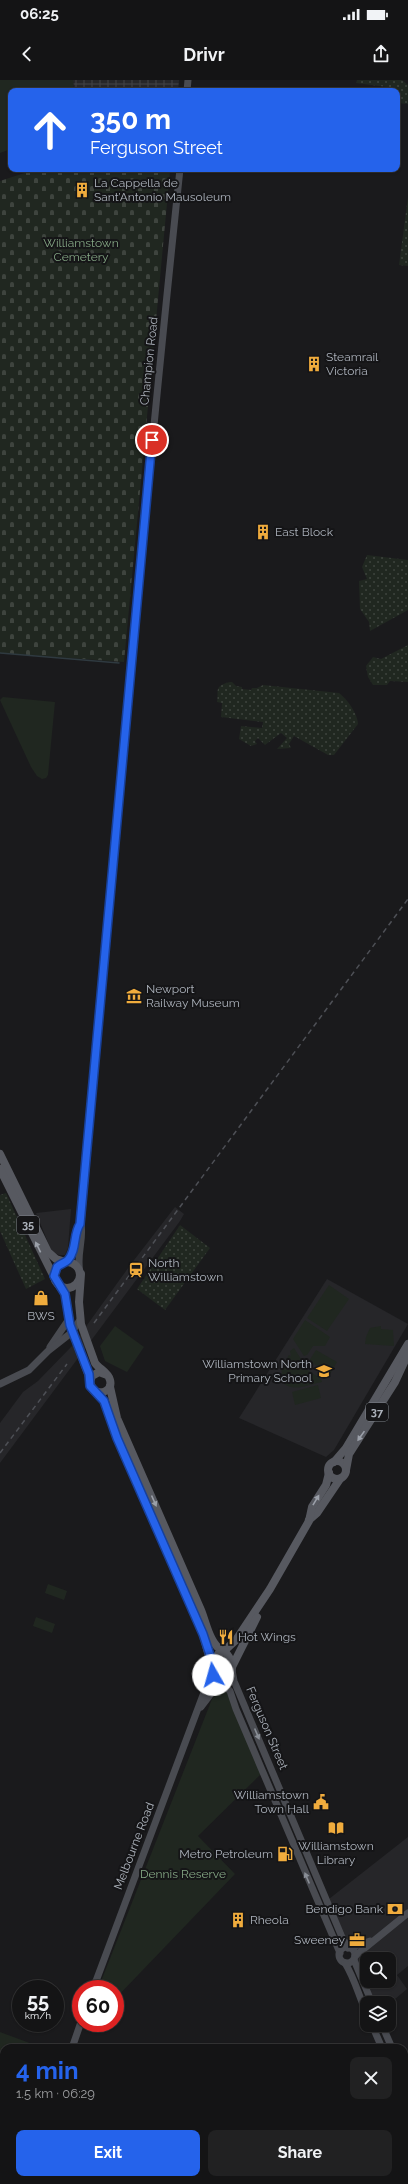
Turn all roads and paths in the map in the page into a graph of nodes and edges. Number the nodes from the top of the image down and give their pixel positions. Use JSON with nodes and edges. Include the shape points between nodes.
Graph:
{"nodes":[{"id":1,"x":180,"y":172,"type":"edge"},
{"id":2,"x":0,"y":1154,"type":"edge"},
{"id":3,"x":0,"y":1169,"type":"edge"},
{"id":4,"x":80,"y":1224,"type":"junction"},
{"id":5,"x":66,"y":1262,"type":"junction"},
{"id":6,"x":80,"y":1273,"type":"junction"},
{"id":7,"x":57,"y":1282,"type":"junction"},
{"id":8,"x":69,"y":1319,"type":"junction"},
{"id":9,"x":80,"y":1320,"type":"junction"},
{"id":10,"x":72,"y":1332,"type":"junction"},
{"id":11,"x":408,"y":1344,"type":"edge"},
{"id":12,"x":48,"y":1351,"type":"junction"},
{"id":13,"x":408,"y":1354,"type":"edge"},
{"id":14,"x":107,"y":1375,"type":"junction"},
{"id":15,"x":387,"y":1377,"type":"junction"},
{"id":16,"x":90,"y":1379,"type":"junction"},
{"id":17,"x":395,"y":1382,"type":"junction"},
{"id":18,"x":0,"y":1384,"type":"edge"},
{"id":19,"x":110,"y":1387,"type":"junction"},
{"id":20,"x":98,"y":1393,"type":"junction"},
{"id":21,"x":334,"y":1462,"type":"junction"},
{"id":22,"x":346,"y":1470,"type":"junction"},
{"id":23,"x":329,"y":1473,"type":"junction"},
{"id":24,"x":340,"y":1478,"type":"junction"},
{"id":25,"x":309,"y":1521,"type":"junction"},
{"id":26,"x":163,"y":1522,"type":"junction"},
{"id":27,"x":155,"y":1526,"type":"junction"},
{"id":28,"x":270,"y":1589,"type":"junction"},
{"id":29,"x":224,"y":1651,"type":"junction"},
{"id":30,"x":212,"y":1669,"type":"junction"},
{"id":31,"x":232,"y":1669,"type":"junction"},
{"id":32,"x":221,"y":1682,"type":"junction"},
{"id":33,"x":198,"y":1712,"type":"junction"},
{"id":34,"x":408,"y":1913,"type":"edge"},
{"id":35,"x":374,"y":1939,"type":"junction"},
{"id":36,"x":349,"y":1948,"type":"junction"},
{"id":37,"x":340,"y":1953,"type":"junction"},
{"id":38,"x":354,"y":1958,"type":"junction"},
{"id":39,"x":345,"y":1963,"type":"junction"},
{"id":40,"x":96,"y":1980,"type":"edge"},
{"id":41,"x":369,"y":1996,"type":"edge"},
{"id":42,"x":360,"y":1998,"type":"edge"},
{"id":43,"x":78,"y":2032,"type":"edge"},
{"id":44,"x":375,"y":2032,"type":"edge"},
{"id":45,"x":385,"y":2032,"type":"edge"},
{"id":46,"x":73,"y":2044,"type":"edge"},
{"id":47,"x":380,"y":2044,"type":"edge"},
{"id":48,"x":390,"y":2044,"type":"edge"}],
"edges":[{"from":1,"to":4,"type":"street","name":"Champion Road","via":[[143,532]]},
{"from":2,"to":5,"type":"main road","number":"35","via":[[48,1252],[56,1259]]},
{"from":7,"to":3,"type":"main road","number":"35","one_way":true},
{"from":4,"to":5,"type":"street","name":"Champion Road","via":[[73,1252]]},
{"from":4,"to":6,"type":"street","name":"Champion Road"},
{"from":5,"to":6,"type":"main road","number":"35","via":[[75,1264]]},
{"from":5,"to":7,"type":"main road","via":[[55,1270]]},
{"from":6,"to":7,"type":"main road","via":[[79,1282],[72,1287],[64,1287]]},
{"from":6,"to":9,"type":"main road"},
{"from":7,"to":8,"type":"main road","number":"35","via":[[65,1294]]},
{"from":8,"to":10,"type":"main road","number":"35"},
{"from":8,"to":12,"type":"street"},
{"from":9,"to":10,"type":"street"},
{"from":9,"to":14,"type":"main road","via":[[95,1363]]},
{"from":10,"to":12,"type":"street"},
{"from":10,"to":16,"type":"main road","number":"35"},
{"from":11,"to":15,"type":"main road","number":"37"},
{"from":12,"to":18,"type":"street","via":[[29,1370]]},
{"from":13,"to":17,"type":"main road","number":"37"},
{"from":14,"to":16,"type":"main road","via":[[97,1372]]},
{"from":14,"to":19,"type":"main road"},
{"from":15,"to":17,"type":"main road"},
{"from":15,"to":21,"type":"main road","number":"37","via":[[346,1448]]},
{"from":16,"to":20,"type":"main road","number":"35","via":[[92,1389]]},
{"from":17,"to":22,"type":"main road","number":"37","one_way":true,"via":[[351,1451]]},
{"from":19,"to":20,"type":"main road","via":[[105,1392]]},
{"from":19,"to":26,"type":"main road","one_way":true,"via":[[117,1418]]},
{"from":20,"to":27,"type":"main road","number":"35","via":[[104,1401],[112,1426]]},
{"from":21,"to":22,"type":"main road","via":[[342,1463]]},
{"from":21,"to":23,"type":"main road","number":"37","via":[[329,1467]]},
{"from":22,"to":24,"type":"main road","number":"37"},
{"from":23,"to":24,"type":"main road","via":[[332,1478]]},
{"from":25,"to":23,"type":"main road","number":"37","one_way":true,"via":[[312,1507],[326,1485]]},
{"from":24,"to":25,"type":"main road","number":"37"},
{"from":25,"to":28,"type":"main road","number":"37"},
{"from":26,"to":27,"type":"main road"},
{"from":26,"to":29,"type":"main road","via":[[212,1638],[216,1646]]},
{"from":27,"to":30,"type":"main road","number":"35","via":[[203,1634]]},
{"from":28,"to":29,"type":"main road","number":"37","via":[[236,1640]]},
{"from":28,"to":31,"type":"main road","number":"37"},
{"from":29,"to":30,"type":"main road","via":[[215,1658]]},
{"from":29,"to":31,"type":"main road","via":[[230,1659]]},
{"from":30,"to":32,"type":"main road","number":"35","via":[[214,1679]]},
{"from":30,"to":33,"type":"street","name":"Melbourne Road"},
{"from":31,"to":32,"type":"main road","via":[[229,1678]]},
{"from":31,"to":36,"type":"street","name":"Ferguson Street","one_way":true,"via":[[234,1681],[342,1937]]},
{"from":32,"to":33,"type":"street","name":"Melbourne Road"},
{"from":37,"to":32,"type":"street","name":"Ferguson Street","number":"35","one_way":true,"via":[[230,1691]]},
{"from":33,"to":40,"type":"street","name":"Melbourne Road"},
{"from":34,"to":35,"type":"street"},
{"from":35,"to":36,"type":"street"},
{"from":35,"to":38,"type":"street"},
{"from":36,"to":37,"type":"street","via":[[343,1949]]},
{"from":36,"to":38,"type":"street"},
{"from":37,"to":39,"type":"street","number":"35","via":[[340,1959]]},
{"from":38,"to":39,"type":"street"},
{"from":38,"to":41,"type":"street"},
{"from":39,"to":42,"type":"street","via":[[354,1977]]},
{"from":43,"to":46,"type":"street"},
{"from":44,"to":47,"type":"street"},
{"from":45,"to":48,"type":"street"}]}
